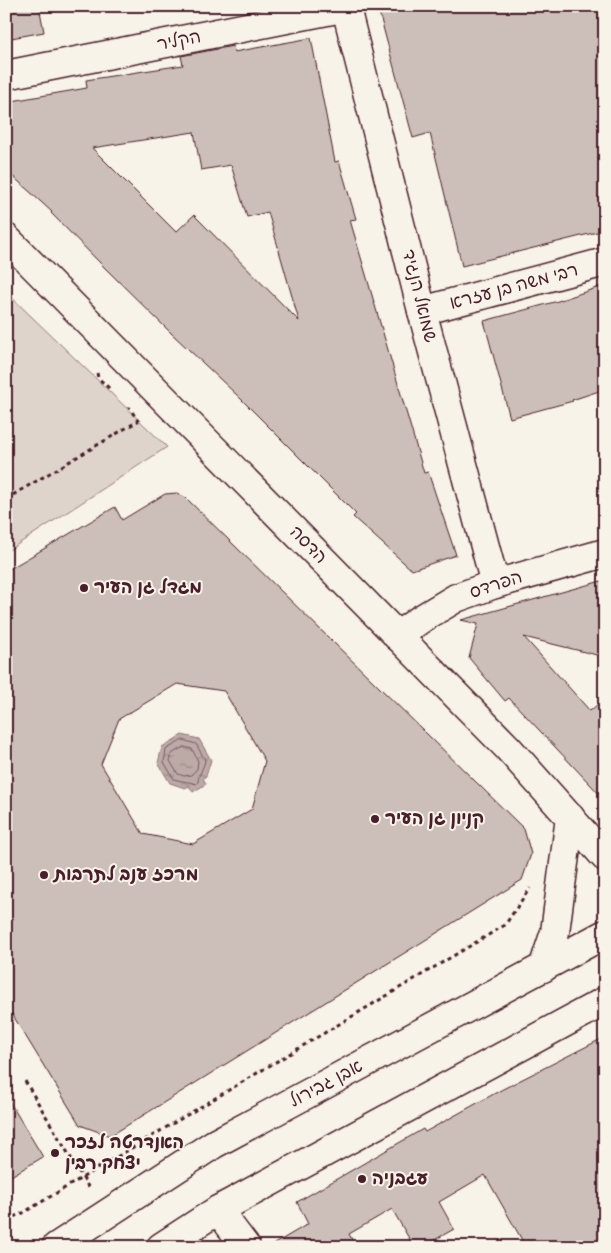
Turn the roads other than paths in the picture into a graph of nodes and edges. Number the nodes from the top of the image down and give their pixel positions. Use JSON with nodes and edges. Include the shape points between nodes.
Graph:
{"nodes":[{"id":1,"x":349,"y":7,"type":"edge"},
{"id":2,"x":6,"y":75,"type":"edge"},
{"id":3,"x":6,"y":238,"type":"edge"},
{"id":4,"x":605,"y":262,"type":"edge"},
{"id":5,"x":422,"y":311,"type":"junction"},
{"id":6,"x":605,"y":553,"type":"edge"},
{"id":7,"x":495,"y":584,"type":"junction"},
{"id":8,"x":397,"y":636,"type":"junction"},
{"id":9,"x":570,"y":817,"type":"junction"},
{"id":10,"x":605,"y":857,"type":"edge"},
{"id":11,"x":605,"y":934,"type":"edge"},
{"id":12,"x":543,"y":968,"type":"junction"},
{"id":13,"x":605,"y":1001,"type":"edge"},
{"id":14,"x":218,"y":1210,"type":"junction"},
{"id":15,"x":56,"y":1247,"type":"edge"},
{"id":16,"x":161,"y":1247,"type":"edge"},
{"id":17,"x":246,"y":1247,"type":"edge"}],
"edges":[{"from":1,"to":2,"type":"street","name":"הקליר"},
{"from":1,"to":5,"type":"street","name":"שמואל הנגיד"},
{"from":3,"to":8,"type":"street","name":"הדסה"},
{"from":4,"to":5,"type":"street","name":"רבי משה בן עזרא"},
{"from":5,"to":7,"type":"street","name":"שמואל הנגיד"},
{"from":6,"to":7,"type":"street","name":"הפרדס"},
{"from":7,"to":8,"type":"street","name":"הפרדס","via":[[456,598]]},
{"from":8,"to":9,"type":"street","name":"הדסה","via":[[508,748]]},
{"from":9,"to":10,"type":"street","name":"הדסה"},
{"from":9,"to":12,"type":"street","via":[[555,932]]},
{"from":11,"to":12,"type":"street","name":"אבן גבירול"},
{"from":12,"to":15,"type":"street","name":"אבן גבירול","via":[[214,1144]]},
{"from":13,"to":14,"type":"street"},
{"from":14,"to":16,"type":"street"},
{"from":14,"to":17,"type":"street"}]}
